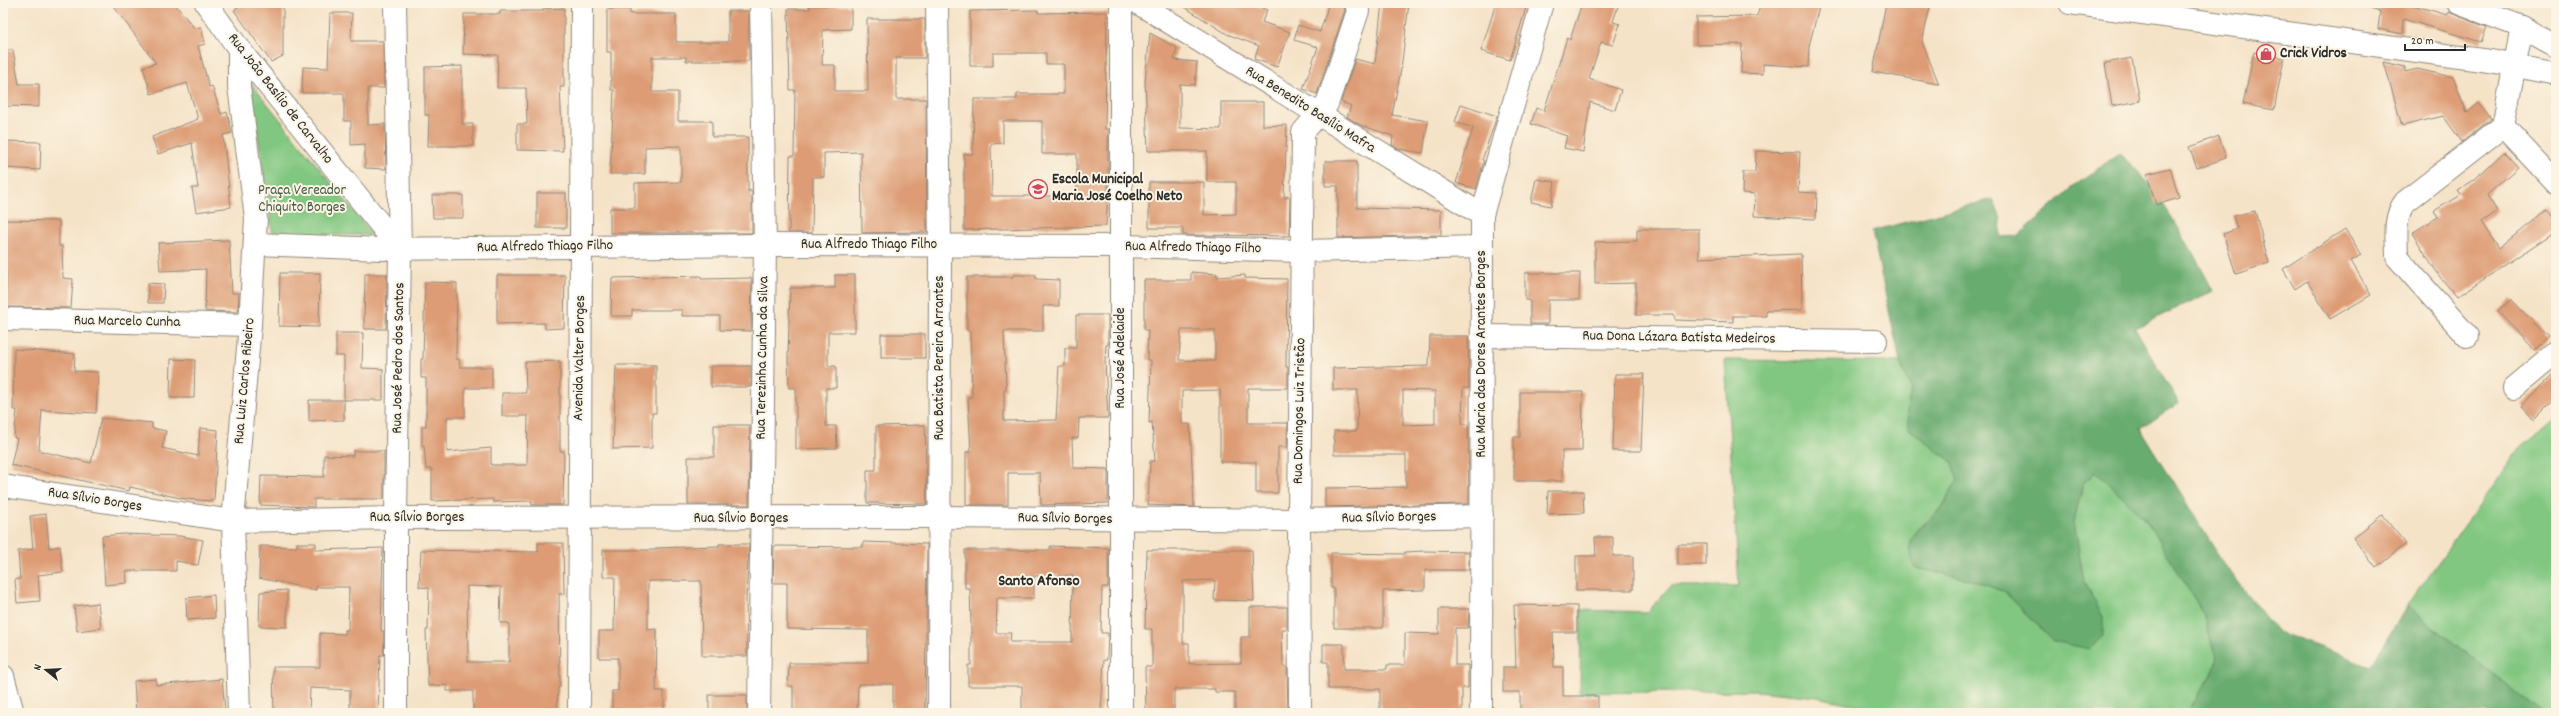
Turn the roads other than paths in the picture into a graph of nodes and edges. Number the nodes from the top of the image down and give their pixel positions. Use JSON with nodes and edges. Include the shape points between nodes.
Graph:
{"nodes":[{"id":1,"x":206,"y":3,"type":"edge"},
{"id":2,"x":395,"y":3,"type":"edge"},
{"id":3,"x":582,"y":3,"type":"edge"},
{"id":4,"x":761,"y":3,"type":"edge"},
{"id":5,"x":937,"y":3,"type":"edge"},
{"id":6,"x":1120,"y":3,"type":"edge"},
{"id":7,"x":1138,"y":3,"type":"edge"},
{"id":8,"x":1356,"y":3,"type":"edge"},
{"id":9,"x":1542,"y":3,"type":"edge"},
{"id":10,"x":2070,"y":3,"type":"edge"},
{"id":11,"x":2458,"y":3,"type":"edge"},
{"id":12,"x":2522,"y":27,"type":"junction"},
{"id":13,"x":2556,"y":46,"type":"edge"},
{"id":14,"x":239,"y":49,"type":"junction"},
{"id":15,"x":2514,"y":65,"type":"junction"},
{"id":16,"x":2556,"y":74,"type":"edge"},
{"id":17,"x":1316,"y":114,"type":"junction"},
{"id":18,"x":2503,"y":126,"type":"junction"},
{"id":19,"x":2556,"y":183,"type":"edge"},
{"id":20,"x":1482,"y":215,"type":"junction"},
{"id":21,"x":256,"y":244,"type":"junction"},
{"id":22,"x":765,"y":245,"type":"junction"},
{"id":23,"x":940,"y":245,"type":"junction"},
{"id":24,"x":582,"y":246,"type":"junction"},
{"id":25,"x":1122,"y":246,"type":"junction"},
{"id":26,"x":1482,"y":247,"type":"junction"},
{"id":27,"x":400,"y":249,"type":"junction"},
{"id":28,"x":1302,"y":251,"type":"junction"},
{"id":29,"x":3,"y":319,"type":"edge"},
{"id":30,"x":250,"y":325,"type":"junction"},
{"id":31,"x":1482,"y":336,"type":"junction"},
{"id":32,"x":2467,"y":336,"type":"dead end"},
{"id":33,"x":1876,"y":341,"type":"dead end"},
{"id":34,"x":2556,"y":352,"type":"edge"},
{"id":35,"x":2514,"y":388,"type":"dead end"},
{"id":36,"x":3,"y":486,"type":"edge"},
{"id":37,"x":1482,"y":516,"type":"junction"},
{"id":38,"x":939,"y":517,"type":"junction"},
{"id":39,"x":396,"y":518,"type":"junction"},
{"id":40,"x":578,"y":519,"type":"junction"},
{"id":41,"x":760,"y":519,"type":"junction"},
{"id":42,"x":1121,"y":519,"type":"junction"},
{"id":43,"x":1299,"y":520,"type":"junction"},
{"id":44,"x":233,"y":521,"type":"junction"},
{"id":45,"x":3,"y":676,"type":"edge"},
{"id":46,"x":13,"y":713,"type":"edge"},
{"id":47,"x":240,"y":713,"type":"edge"},
{"id":48,"x":396,"y":713,"type":"edge"},
{"id":49,"x":579,"y":713,"type":"edge"},
{"id":50,"x":759,"y":713,"type":"edge"},
{"id":51,"x":939,"y":713,"type":"edge"},
{"id":52,"x":1121,"y":713,"type":"edge"},
{"id":53,"x":1300,"y":713,"type":"edge"},
{"id":54,"x":1481,"y":713,"type":"edge"}],
"edges":[{"from":1,"to":14,"type":"street","name":"Rua João Basílio de Carvalho"},
{"from":2,"to":27,"type":"street","name":"Rua José Pedro dos Santos"},
{"from":3,"to":24,"type":"street","name":"Avenida Valter Borges"},
{"from":4,"to":22,"type":"street","name":"Rua Terezinha Cunha da Silva"},
{"from":5,"to":23,"type":"street","name":"Rua Batista Pereira Arrantes"},
{"from":6,"to":25,"type":"street","name":"Rua José Adelaide"},
{"from":7,"to":17,"type":"street","name":"Rua Benedito Basílio Mafra"},
{"from":8,"to":17,"type":"street","name":"Rua Domingos Luiz Tristão","via":[[1358,11],[1327,104]]},
{"from":9,"to":20,"type":"street","name":"Rua Maria das Dores Arantes Borges"},
{"from":10,"to":15,"type":"street"},
{"from":11,"to":12,"type":"street"},
{"from":12,"to":13,"type":"street"},
{"from":12,"to":15,"type":"street"},
{"from":14,"to":21,"type":"street","name":"Rua Luiz Carlos Ribeiro","via":[[239,86],[256,218]]},
{"from":14,"to":27,"type":"street","name":"Rua João Basílio de Carvalho"},
{"from":15,"to":16,"type":"street"},
{"from":15,"to":18,"type":"street"},
{"from":17,"to":20,"type":"street","name":"Rua Benedito Basílio Mafra"},
{"from":17,"to":28,"type":"street","name":"Rua Domingos Luiz Tristão","via":[[1303,132]]},
{"from":18,"to":19,"type":"street"},
{"from":18,"to":32,"type":"street","via":[[2406,202],[2400,209],[2398,219],[2397,257]]},
{"from":20,"to":26,"type":"street","name":"Rua Maria das Dores Arantes Borges"},
{"from":21,"to":27,"type":"street","name":"Rua Alfredo Thiago Filho"},
{"from":21,"to":30,"type":"street","name":"Rua Luiz Carlos Ribeiro"},
{"from":22,"to":23,"type":"street","name":"Rua Alfredo Thiago Filho"},
{"from":22,"to":24,"type":"street","name":"Rua Alfredo Thiago Filho"},
{"from":22,"to":41,"type":"street","name":"Rua Terezinha Cunha da Silva"},
{"from":23,"to":25,"type":"street","name":"Rua Alfredo Thiago Filho"},
{"from":23,"to":38,"type":"street","name":"Rua Batista Pereira Arrantes"},
{"from":24,"to":27,"type":"street","name":"Rua Alfredo Thiago Filho"},
{"from":24,"to":40,"type":"street","name":"Avenida Valter Borges"},
{"from":25,"to":28,"type":"street","name":"Rua Alfredo Thiago Filho"},
{"from":25,"to":42,"type":"street","name":"Rua José Adelaide"},
{"from":26,"to":28,"type":"street","name":"Rua Alfredo Thiago Filho"},
{"from":26,"to":31,"type":"street","name":"Rua Maria das Dores Arantes Borges"},
{"from":27,"to":39,"type":"street","name":"Rua José Pedro dos Santos"},
{"from":28,"to":43,"type":"street","name":"Rua Domingos Luiz Tristão"},
{"from":29,"to":30,"type":"street","name":"Rua Marcelo Cunha"},
{"from":30,"to":44,"type":"street","name":"Rua Luiz Carlos Ribeiro"},
{"from":31,"to":33,"type":"street","name":"Rua Dona Lázara Batista Medeiros"},
{"from":31,"to":37,"type":"street","name":"Rua Maria das Dores Arantes Borges"},
{"from":34,"to":35,"type":"street"},
{"from":36,"to":44,"type":"street","name":"Rua Sílvio Borges"},
{"from":37,"to":43,"type":"street","name":"Rua Sílvio Borges"},
{"from":37,"to":54,"type":"street","name":"Rua Maria das Dores Arantes Borges"},
{"from":38,"to":41,"type":"street","name":"Rua Sílvio Borges"},
{"from":38,"to":42,"type":"street","name":"Rua Sílvio Borges"},
{"from":38,"to":51,"type":"street","name":"Rua Batista Pereira Arrantes"},
{"from":39,"to":40,"type":"street","name":"Rua Sílvio Borges"},
{"from":39,"to":44,"type":"street","name":"Rua Sílvio Borges"},
{"from":39,"to":48,"type":"street","name":"Rua José Pedro dos Santos"},
{"from":40,"to":41,"type":"street","name":"Rua Sílvio Borges"},
{"from":40,"to":49,"type":"street","name":"Avenida Valter Borges"},
{"from":41,"to":50,"type":"street","name":"Rua Terezinha Cunha da Silva"},
{"from":42,"to":43,"type":"street","name":"Rua Sílvio Borges"},
{"from":42,"to":52,"type":"street","name":"Rua José Adelaide"},
{"from":43,"to":53,"type":"street","name":"Rua Domingos Luiz Tristão"},
{"from":44,"to":47,"type":"street","name":"Rua Luiz Carlos Ribeiro"},
{"from":45,"to":46,"type":"street"}]}
